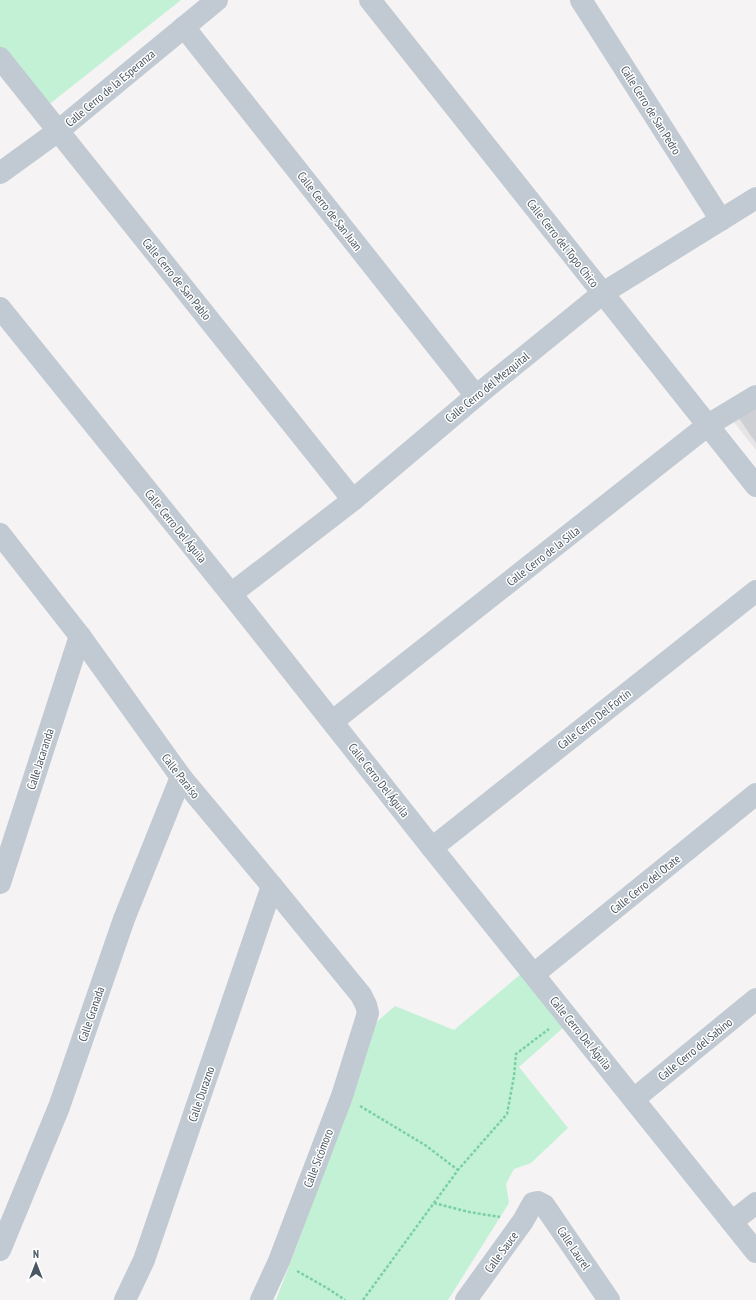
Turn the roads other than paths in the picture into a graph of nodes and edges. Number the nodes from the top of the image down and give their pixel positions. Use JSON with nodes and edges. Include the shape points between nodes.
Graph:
{"nodes":[{"id":1,"x":216,"y":0,"type":"edge"},
{"id":2,"x":370,"y":0,"type":"edge"},
{"id":3,"x":581,"y":0,"type":"edge"},
{"id":4,"x":184,"y":27,"type":"junction"},
{"id":5,"x":0,"y":58,"type":"edge"},
{"id":6,"x":58,"y":131,"type":"junction"},
{"id":7,"x":0,"y":173,"type":"edge"},
{"id":8,"x":756,"y":198,"type":"edge"},
{"id":9,"x":721,"y":220,"type":"junction"},
{"id":10,"x":603,"y":293,"type":"junction"},
{"id":11,"x":0,"y":308,"type":"edge"},
{"id":12,"x":476,"y":396,"type":"junction"},
{"id":13,"x":756,"y":396,"type":"edge"},
{"id":14,"x":708,"y":425,"type":"junction"},
{"id":15,"x":756,"y":486,"type":"edge"},
{"id":16,"x":353,"y":500,"type":"junction"},
{"id":17,"x":0,"y":534,"type":"edge"},
{"id":18,"x":756,"y":591,"type":"edge"},
{"id":19,"x":231,"y":594,"type":"junction"},
{"id":20,"x":80,"y":636,"type":"junction"},
{"id":21,"x":333,"y":721,"type":"junction"},
{"id":22,"x":180,"y":777,"type":"junction"},
{"id":23,"x":756,"y":794,"type":"edge"},
{"id":24,"x":432,"y":848,"type":"junction"},
{"id":25,"x":0,"y":883,"type":"edge"},
{"id":26,"x":272,"y":886,"type":"junction"},
{"id":27,"x":534,"y":974,"type":"junction"},
{"id":28,"x":756,"y":999,"type":"edge"},
{"id":29,"x":368,"y":1013,"type":"joint"},
{"id":30,"x":634,"y":1099,"type":"junction"},
{"id":31,"x":756,"y":1203,"type":"edge"},
{"id":32,"x":528,"y":1212,"type":"joint"},
{"id":33,"x":732,"y":1222,"type":"junction"},
{"id":34,"x":0,"y":1250,"type":"edge"},
{"id":35,"x":756,"y":1252,"type":"edge"},
{"id":36,"x":125,"y":1300,"type":"edge"},
{"id":37,"x":261,"y":1300,"type":"edge"},
{"id":38,"x":466,"y":1300,"type":"edge"},
{"id":39,"x":609,"y":1300,"type":"edge"}],
"edges":[{"from":1,"to":4,"type":"street","name":"Calle Cerro de la Esperanza"},
{"from":2,"to":10,"type":"street","name":"Calle Cerro del Topo Chico"},
{"from":3,"to":9,"type":"street","name":"Calle Cerro de San Pedro"},
{"from":4,"to":6,"type":"street","name":"Calle Cerro de la Esperanza"},
{"from":4,"to":12,"type":"street","name":"Calle Cerro de San Juan"},
{"from":5,"to":6,"type":"street","name":"Calle Cerro de San Pablo"},
{"from":6,"to":7,"type":"street","name":"Calle Cerro de la Esperanza"},
{"from":6,"to":16,"type":"street","name":"Calle Cerro de San Pablo"},
{"from":8,"to":9,"type":"street","name":"Calle Cerro del Mezquital"},
{"from":9,"to":10,"type":"street","name":"Calle Cerro del Mezquital"},
{"from":10,"to":12,"type":"street","name":"Calle Cerro del Mezquital"},
{"from":10,"to":14,"type":"street","name":"Calle Cerro del Topo Chico"},
{"from":11,"to":19,"type":"street","name":"Calle Cerro Del Águila"},
{"from":12,"to":16,"type":"street","name":"Calle Cerro del Mezquital"},
{"from":13,"to":14,"type":"street","name":"Calle Cerro de la Silla"},
{"from":14,"to":15,"type":"street","name":"Calle Cerro del Topo Chico"},
{"from":14,"to":21,"type":"street","name":"Calle Cerro de la Silla"},
{"from":16,"to":19,"type":"street","name":"Calle Cerro del Mezquital"},
{"from":17,"to":20,"type":"street","name":"Calle Paraíso"},
{"from":18,"to":24,"type":"street","name":"Calle Cerro Del Fortín"},
{"from":19,"to":21,"type":"street","name":"Calle Cerro Del Águila"},
{"from":20,"to":22,"type":"street","name":"Calle Paraíso"},
{"from":20,"to":25,"type":"street","name":"Calle Jacaranda"},
{"from":21,"to":24,"type":"street","name":"Calle Cerro Del Águila"},
{"from":22,"to":26,"type":"street","name":"Calle Paraíso"},
{"from":22,"to":34,"type":"street","name":"Calle Granada","via":[[124,920],[59,1108]]},
{"from":23,"to":27,"type":"street","name":"Calle Cerro del Otate"},
{"from":24,"to":27,"type":"street","name":"Calle Cerro Del Águila"},
{"from":26,"to":29,"type":"street","name":"Calle Paraíso","via":[[361,995]]},
{"from":26,"to":36,"type":"street","name":"Calle Durazno","via":[[144,1260]]},
{"from":27,"to":30,"type":"street","name":"Calle Cerro Del Águila"},
{"from":28,"to":30,"type":"street","name":"Calle Cerro del Sabino"},
{"from":29,"to":37,"type":"street","name":"Calle Sicómoro","via":[[342,1096],[279,1261]]},
{"from":30,"to":33,"type":"street","name":"Calle Cerro Del Águila"},
{"from":31,"to":33,"type":"street"},
{"from":32,"to":38,"type":"street","name":"Calle Sauce"},
{"from":32,"to":39,"type":"street","name":"Calle Laurel","via":[[538,1202],[544,1205]]},
{"from":33,"to":35,"type":"street","name":"Calle Cerro Del Águila"}]}
